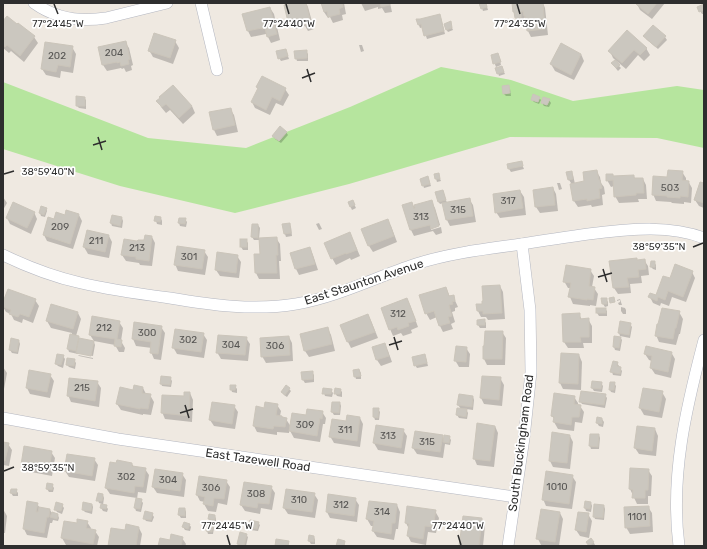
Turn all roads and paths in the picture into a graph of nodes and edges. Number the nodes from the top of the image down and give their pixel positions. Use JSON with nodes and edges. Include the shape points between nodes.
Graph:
{"nodes":[{"id":1,"x":34,"y":3,"type":"edge"},
{"id":2,"x":167,"y":3,"type":"edge"},
{"id":3,"x":201,"y":3,"type":"edge"},
{"id":4,"x":217,"y":70,"type":"dead end"},
{"id":5,"x":704,"y":238,"type":"edge"},
{"id":6,"x":522,"y":244,"type":"junction"},
{"id":7,"x":3,"y":255,"type":"edge"},
{"id":8,"x":704,"y":340,"type":"edge"},
{"id":9,"x":3,"y":418,"type":"edge"},
{"id":10,"x":514,"y":497,"type":"junction"},
{"id":11,"x":508,"y":546,"type":"edge"},
{"id":12,"x":680,"y":546,"type":"edge"}],
"edges":[{"from":1,"to":2,"type":"street","via":[[49,12],[78,19],[106,18]]},
{"from":3,"to":4,"type":"street"},
{"from":5,"to":6,"type":"street","name":"East Staunton Avenue","via":[[680,232],[642,229]]},
{"from":6,"to":7,"type":"street","name":"East Staunton Avenue","via":[[440,257],[310,301],[254,308],[198,303],[80,283]]},
{"from":6,"to":10,"type":"street","name":"South Buckingham Road","via":[[530,310],[531,372]]},
{"from":8,"to":12,"type":"street","via":[[679,457],[677,531]]},
{"from":9,"to":10,"type":"street","name":"East Tazewell Road","via":[[126,440]]},
{"from":10,"to":11,"type":"street","name":"South Buckingham Road"}]}
